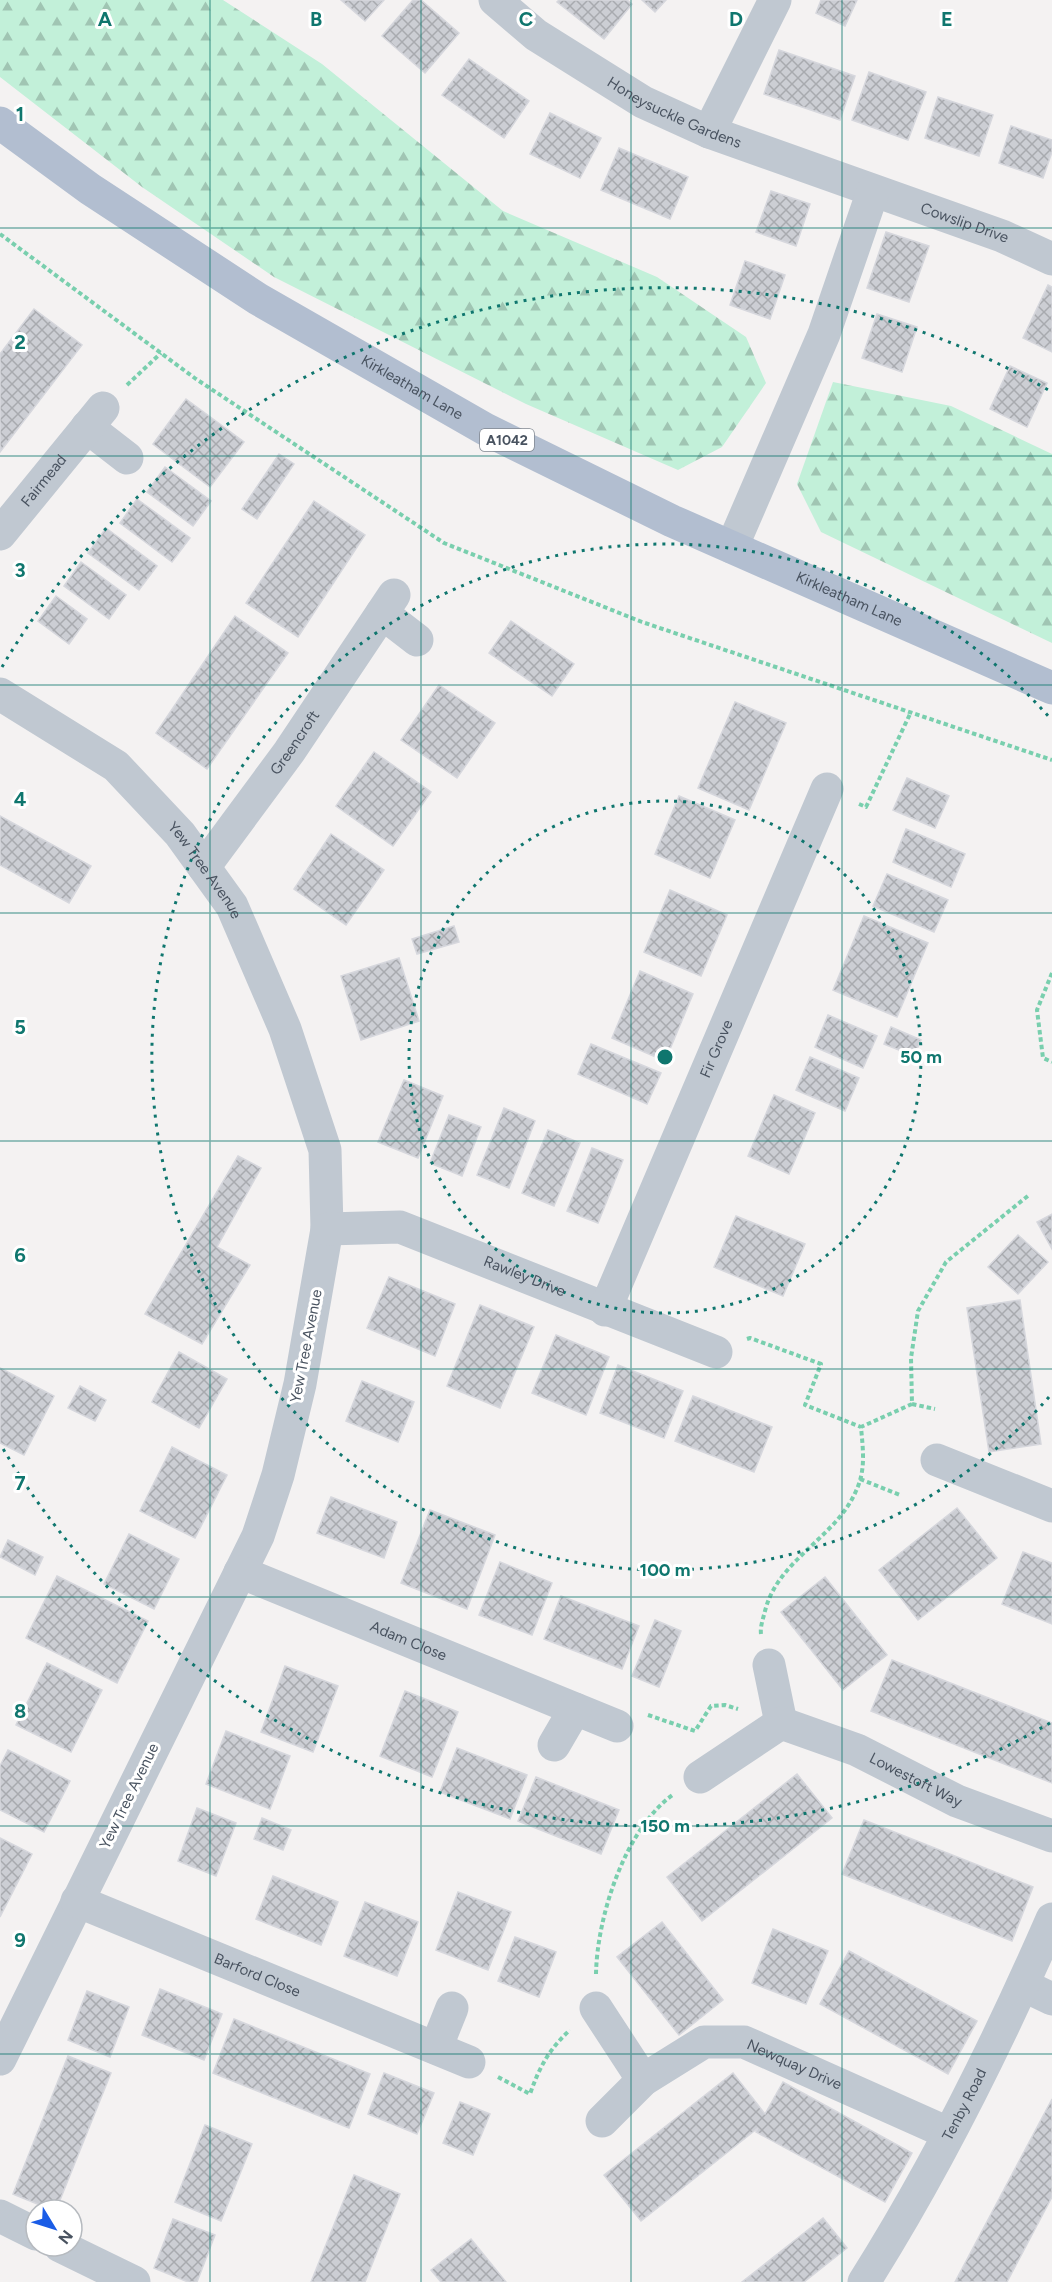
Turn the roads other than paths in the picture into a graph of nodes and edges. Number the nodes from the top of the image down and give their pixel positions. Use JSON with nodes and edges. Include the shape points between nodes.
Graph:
{"nodes":[{"id":1,"x":495,"y":0,"type":"edge"},
{"id":2,"x":775,"y":0,"type":"edge"},
{"id":3,"x":0,"y":123,"type":"edge"},
{"id":4,"x":709,"y":132,"type":"junction"},
{"id":5,"x":873,"y":190,"type":"junction"},
{"id":6,"x":1052,"y":259,"type":"edge"},
{"id":7,"x":127,"y":458,"type":"dead end"},
{"id":8,"x":0,"y":534,"type":"edge"},
{"id":9,"x":732,"y":547,"type":"junction"},
{"id":10,"x":417,"y":640,"type":"dead end"},
{"id":11,"x":1052,"y":688,"type":"edge"},
{"id":12,"x":0,"y":694,"type":"edge"},
{"id":13,"x":827,"y":789,"type":"road end"},
{"id":14,"x":204,"y":867,"type":"junction"},
{"id":15,"x":327,"y":1228,"type":"junction"},
{"id":16,"x":605,"y":1310,"type":"junction"},
{"id":17,"x":716,"y":1352,"type":"road end"},
{"id":18,"x":937,"y":1460,"type":"dead end"},
{"id":19,"x":1052,"y":1506,"type":"edge"},
{"id":20,"x":240,"y":1572,"type":"junction"},
{"id":21,"x":769,"y":1665,"type":"road end"},
{"id":22,"x":575,"y":1709,"type":"junction"},
{"id":23,"x":781,"y":1723,"type":"junction"},
{"id":24,"x":617,"y":1726,"type":"road end"},
{"id":25,"x":554,"y":1744,"type":"dead end"},
{"id":26,"x":699,"y":1777,"type":"road end"},
{"id":27,"x":1052,"y":1836,"type":"edge"},
{"id":28,"x":78,"y":1901,"type":"junction"},
{"id":29,"x":1052,"y":1919,"type":"edge"},
{"id":30,"x":1023,"y":1985,"type":"junction"},
{"id":31,"x":1052,"y":1999,"type":"edge"},
{"id":32,"x":452,"y":2008,"type":"dead end"},
{"id":33,"x":596,"y":2008,"type":"road end"},
{"id":34,"x":436,"y":2048,"type":"junction"},
{"id":35,"x":0,"y":2059,"type":"edge"},
{"id":36,"x":469,"y":2061,"type":"road end"},
{"id":37,"x":643,"y":2080,"type":"junction"},
{"id":38,"x":602,"y":2121,"type":"dead end"},
{"id":39,"x":948,"y":2133,"type":"junction"},
{"id":40,"x":0,"y":2216,"type":"edge"},
{"id":41,"x":24,"y":2228,"type":"edge"},
{"id":42,"x":84,"y":2258,"type":"edge"},
{"id":43,"x":134,"y":2282,"type":"edge"},
{"id":44,"x":864,"y":2282,"type":"edge"}],
"edges":[{"from":1,"to":4,"type":"street","name":"Honeysuckle Gardens","via":[[536,35],[643,102]]},
{"from":2,"to":4,"type":"street"},
{"from":3,"to":9,"type":"main road","name":"Kirkleatham Lane","number":"A1042","via":[[90,189],[258,299],[485,429]]},
{"from":4,"to":5,"type":"street","name":"Honeysuckle Gardens"},
{"from":5,"to":6,"type":"street","name":"Cowslip Drive","via":[[1002,236]]},
{"from":5,"to":9,"type":"street","via":[[824,334]]},
{"from":7,"to":8,"type":"street","name":"Fairmead","via":[[95,418]]},
{"from":9,"to":11,"type":"main road","name":"Kirkleatham Lane","number":"A1042"},
{"from":10,"to":14,"type":"street","name":"Greencroft","via":[[388,604],[289,752]]},
{"from":12,"to":14,"type":"street","name":"Yew Tree Avenue","via":[[116,766],[180,834]]},
{"from":13,"to":16,"type":"street","name":"Fir Grove"},
{"from":14,"to":15,"type":"street","name":"Yew Tree Avenue","via":[[232,906],[285,1029],[325,1150]]},
{"from":15,"to":16,"type":"street","name":"Rawley Drive","via":[[400,1227]]},
{"from":15,"to":20,"type":"street","name":"Yew Tree Avenue","via":[[300,1384],[278,1475],[258,1536]]},
{"from":16,"to":17,"type":"street","name":"Rawley Drive"},
{"from":18,"to":19,"type":"street"},
{"from":20,"to":22,"type":"street","name":"Adam Close"},
{"from":20,"to":28,"type":"street","name":"Yew Tree Avenue"},
{"from":21,"to":23,"type":"street"},
{"from":22,"to":24,"type":"street","name":"Adam Close"},
{"from":22,"to":25,"type":"street"},
{"from":23,"to":26,"type":"street"},
{"from":23,"to":27,"type":"street","name":"Lowestoft Way","via":[[856,1750],[957,1801]]},
{"from":28,"to":34,"type":"street","name":"Barford Close"},
{"from":28,"to":35,"type":"street","name":"Yew Tree Avenue"},
{"from":29,"to":30,"type":"street","name":"Tenby Road"},
{"from":30,"to":31,"type":"street"},
{"from":30,"to":39,"type":"street","name":"Tenby Road"},
{"from":32,"to":34,"type":"street"},
{"from":33,"to":37,"type":"street"},
{"from":34,"to":36,"type":"street","name":"Barford Close"},
{"from":37,"to":38,"type":"street","name":"Newquay Drive"},
{"from":37,"to":39,"type":"street","name":"Newquay Drive","via":[[704,2042],[744,2042]]},
{"from":39,"to":44,"type":"street","name":"Tenby Road"},
{"from":40,"to":41,"type":"street"},
{"from":42,"to":43,"type":"street"}]}
